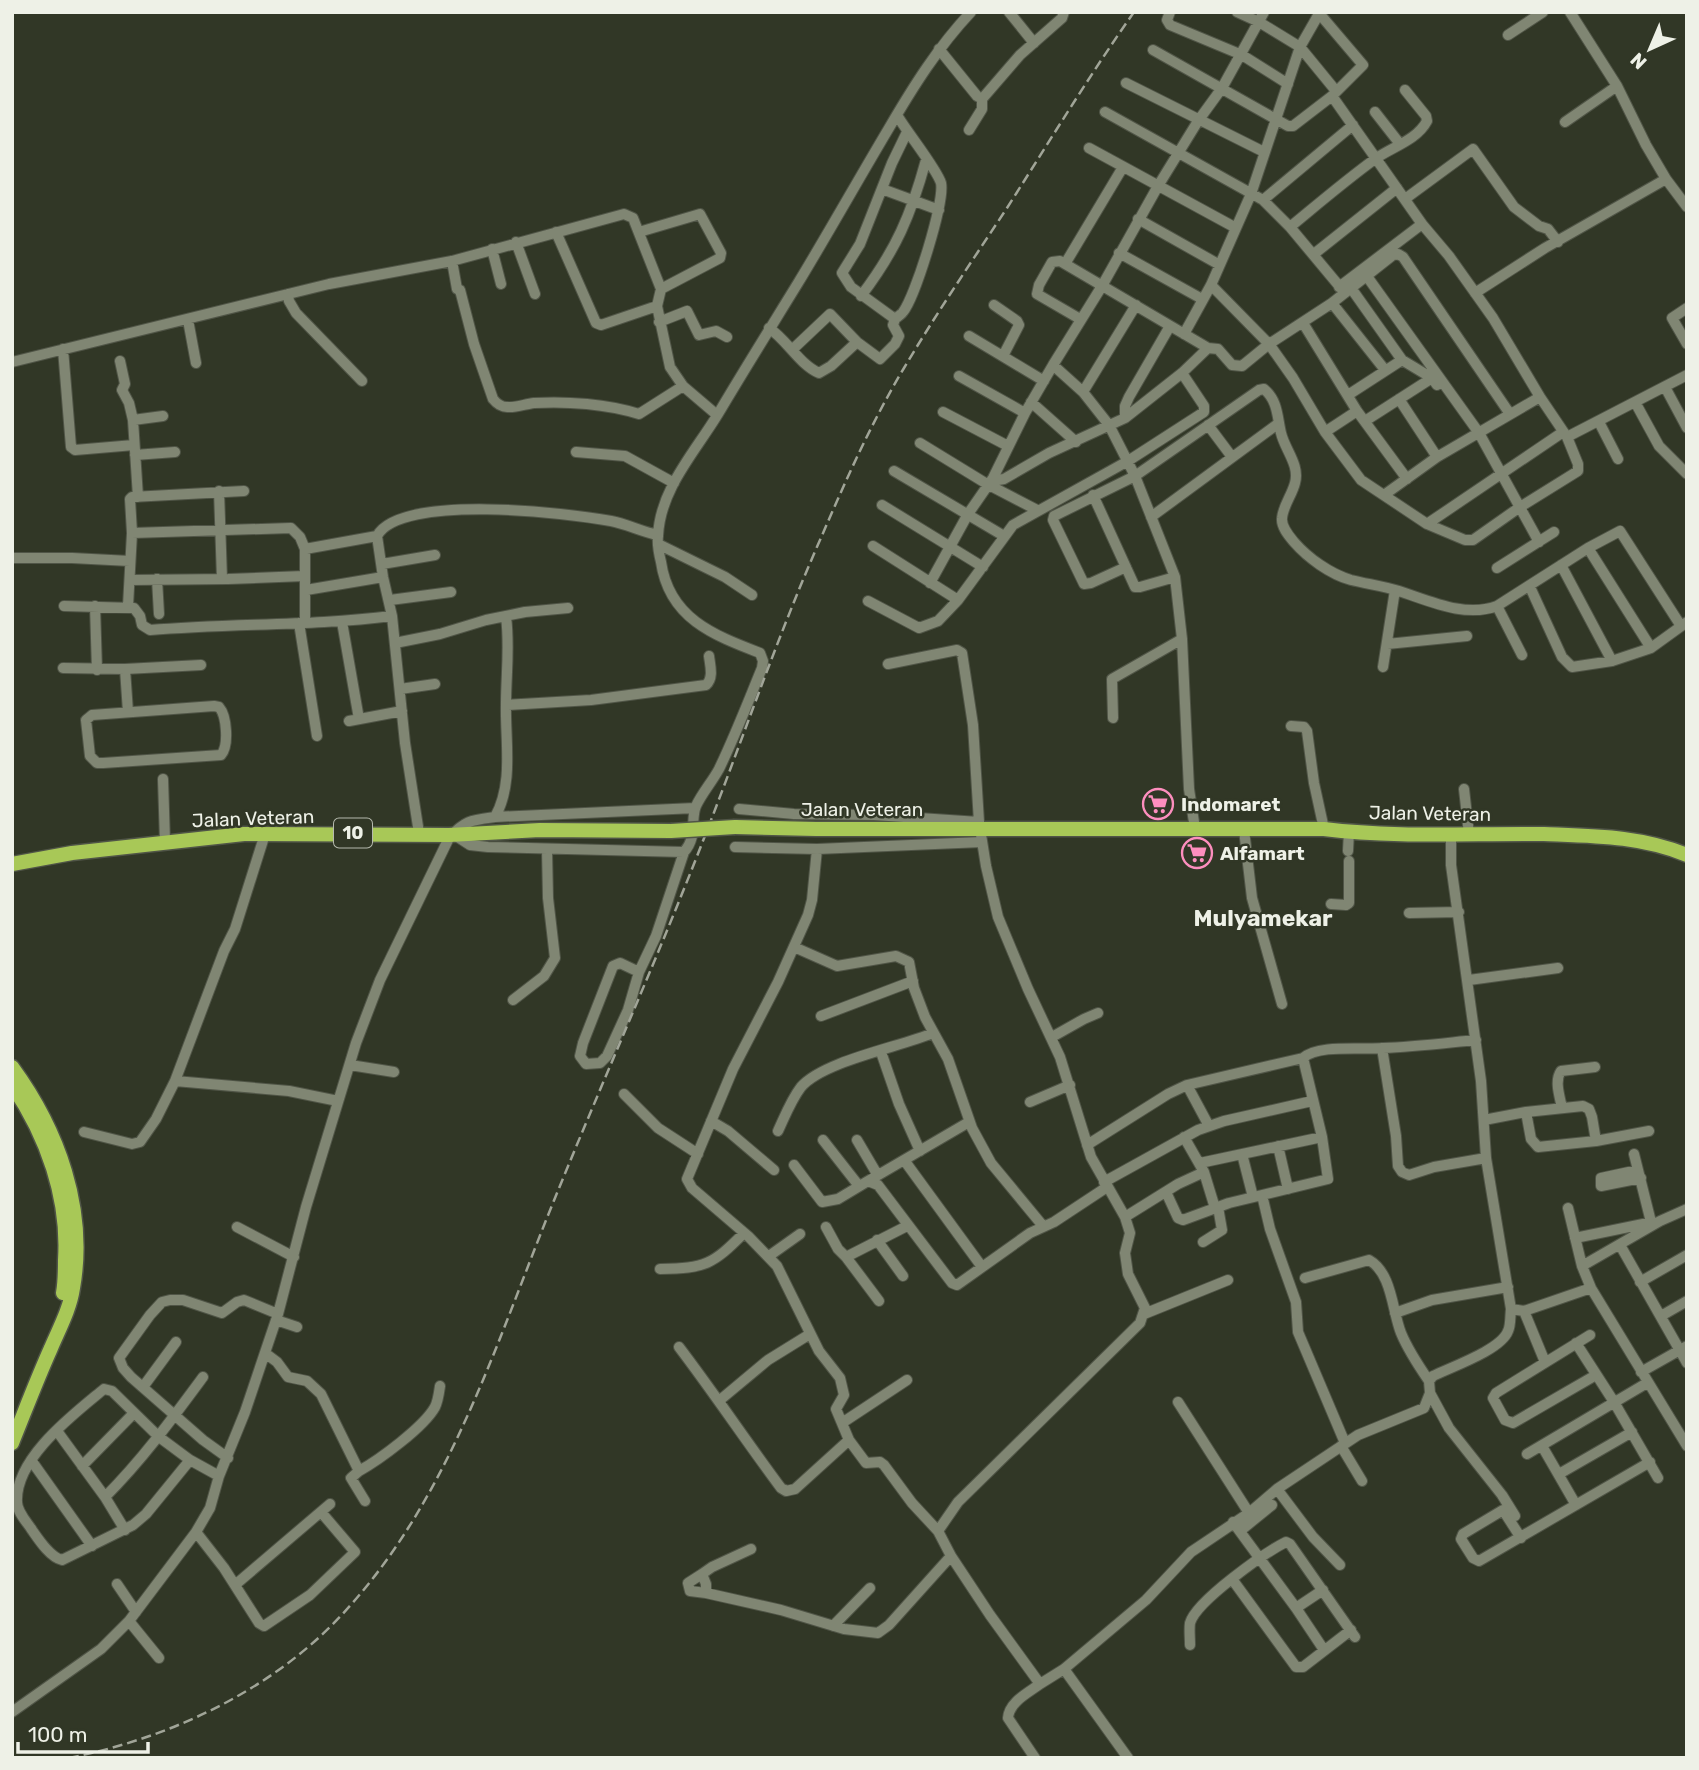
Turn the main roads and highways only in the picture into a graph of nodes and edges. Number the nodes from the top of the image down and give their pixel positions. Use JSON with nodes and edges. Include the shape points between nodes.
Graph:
{"nodes":[{"id":1,"x":1687,"y":855,"type":"edge"},
{"id":2,"x":12,"y":856,"type":"edge"},
{"id":3,"x":37,"y":859,"type":"junction"},
{"id":4,"x":12,"y":864,"type":"edge"},
{"id":5,"x":12,"y":1067,"type":"edge"},
{"id":6,"x":12,"y":1085,"type":"edge"},
{"id":7,"x":12,"y":1417,"type":"edge"},
{"id":8,"x":12,"y":1443,"type":"edge"}],
"edges":[{"from":1,"to":3,"type":"highway","name":"Jalan Veteran","number":"10","bridge":true,"via":[[1621,837],[1324,829],[735,827],[226,835]]},
{"from":2,"to":3,"type":"highway","name":"Jalan Veteran","number":"10"},
{"from":3,"to":4,"type":"highway","name":"Jalan Veteran","number":"10"},
{"from":5,"to":8,"type":"highway","via":[[29,1090],[64,1162],[77,1248],[73,1290]]},
{"from":6,"to":7,"type":"highway","via":[[52,1161],[63,1203],[66,1245],[64,1289]]}]}
